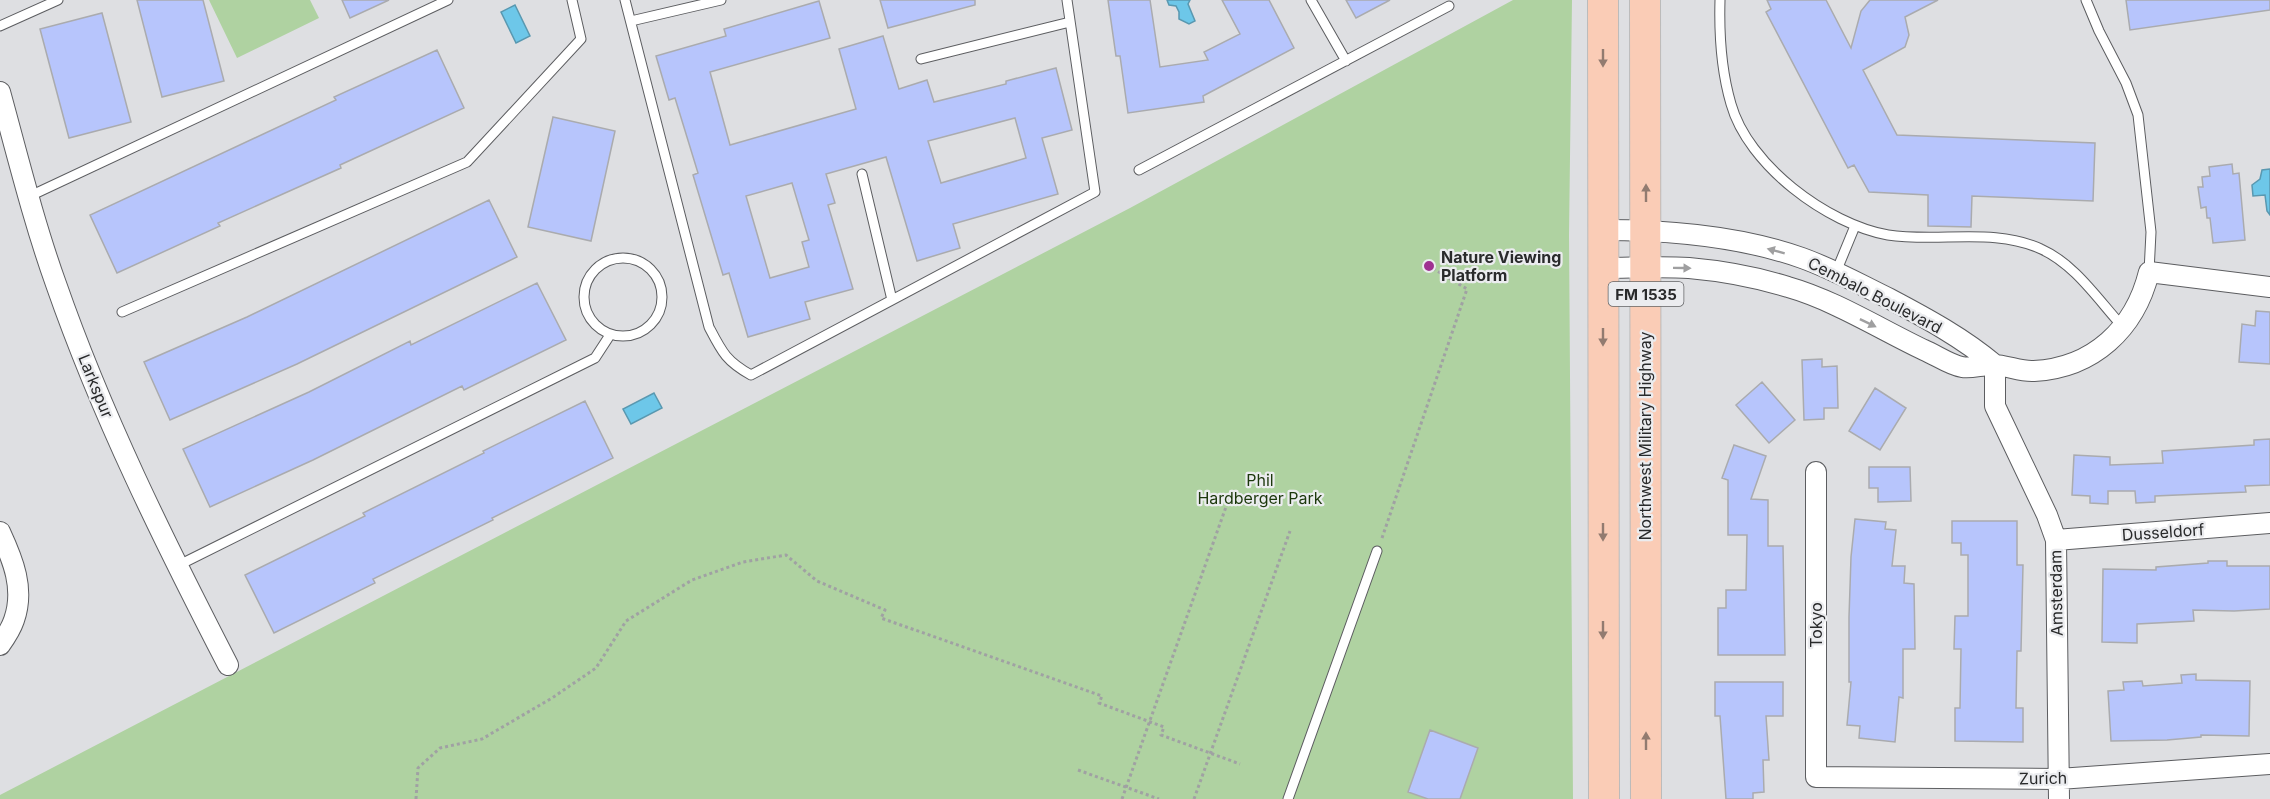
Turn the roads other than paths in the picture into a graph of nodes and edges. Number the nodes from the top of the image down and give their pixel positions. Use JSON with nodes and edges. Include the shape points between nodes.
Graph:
{"nodes":[{"id":1,"x":58,"y":0,"type":"edge"},
{"id":2,"x":448,"y":0,"type":"edge"},
{"id":3,"x":572,"y":0,"type":"edge"},
{"id":4,"x":625,"y":0,"type":"edge"},
{"id":5,"x":721,"y":0,"type":"edge"},
{"id":6,"x":1067,"y":0,"type":"edge"},
{"id":7,"x":1311,"y":0,"type":"edge"},
{"id":8,"x":1603,"y":0,"type":"edge"},
{"id":9,"x":1645,"y":0,"type":"edge"},
{"id":10,"x":1720,"y":0,"type":"edge"},
{"id":11,"x":2086,"y":0,"type":"edge"},
{"id":12,"x":1449,"y":6,"type":"dead end"},
{"id":13,"x":631,"y":21,"type":"junction"},
{"id":14,"x":1070,"y":22,"type":"junction"},
{"id":15,"x":0,"y":26,"type":"edge"},
{"id":16,"x":921,"y":59,"type":"dead end"},
{"id":17,"x":1346,"y":61,"type":"junction"},
{"id":18,"x":0,"y":92,"type":"edge"},
{"id":19,"x":5,"y":127,"type":"edge"},
{"id":20,"x":1139,"y":170,"type":"dead end"},
{"id":21,"x":862,"y":174,"type":"dead end"},
{"id":22,"x":30,"y":196,"type":"junction"},
{"id":23,"x":1855,"y":226,"type":"junction"},
{"id":24,"x":1603,"y":230,"type":"junction"},
{"id":25,"x":1646,"y":230,"type":"junction"},
{"id":26,"x":1603,"y":268,"type":"junction"},
{"id":27,"x":1646,"y":268,"type":"junction"},
{"id":28,"x":1836,"y":272,"type":"junction"},
{"id":29,"x":2149,"y":272,"type":"junction"},
{"id":30,"x":2270,"y":287,"type":"edge"},
{"id":31,"x":892,"y":300,"type":"junction"},
{"id":32,"x":1824,"y":301,"type":"junction"},
{"id":33,"x":122,"y":312,"type":"dead end"},
{"id":34,"x":2123,"y":327,"type":"junction"},
{"id":35,"x":610,"y":335,"type":"junction"},
{"id":36,"x":1995,"y":365,"type":"junction"},
{"id":37,"x":1816,"y":472,"type":"dead end"},
{"id":38,"x":2270,"y":523,"type":"edge"},
{"id":39,"x":0,"y":532,"type":"edge"},
{"id":40,"x":2056,"y":540,"type":"junction"},
{"id":41,"x":1377,"y":551,"type":"road end"},
{"id":42,"x":177,"y":566,"type":"junction"},
{"id":43,"x":0,"y":645,"type":"edge"},
{"id":44,"x":228,"y":665,"type":"dead end"},
{"id":45,"x":2270,"y":764,"type":"edge"},
{"id":46,"x":1816,"y":777,"type":"joint"},
{"id":47,"x":2059,"y":779,"type":"junction"},
{"id":48,"x":1288,"y":799,"type":"edge"},
{"id":49,"x":1604,"y":799,"type":"edge"},
{"id":50,"x":1646,"y":799,"type":"edge"},
{"id":51,"x":2059,"y":799,"type":"edge"}],
"edges":[{"from":1,"to":15,"type":"lane"},
{"from":2,"to":22,"type":"lane"},
{"from":3,"to":33,"type":"lane","via":[[581,39],[467,162]]},
{"from":4,"to":13,"type":"lane"},
{"from":5,"to":13,"type":"lane"},
{"from":6,"to":14,"type":"lane"},
{"from":7,"to":17,"type":"lane"},
{"from":8,"to":24,"type":"main road","number":"FM 1535","one_way":true},
{"from":25,"to":9,"type":"main road","name":"Northwest Military Highway","number":"FM 1535","one_way":true},
{"from":10,"to":23,"type":"lane","via":[[1724,73],[1731,105],[1745,136],[1774,172],[1818,207]]},
{"from":11,"to":29,"type":"lane","via":[[2138,115],[2151,232]]},
{"from":12,"to":17,"type":"lane"},
{"from":13,"to":31,"type":"lane","via":[[709,327],[734,365],[751,375]]},
{"from":14,"to":16,"type":"lane"},
{"from":14,"to":31,"type":"lane","via":[[1095,192]]},
{"from":17,"to":20,"type":"lane"},
{"from":18,"to":19,"type":"street","name":"Larkspur"},
{"from":19,"to":22,"type":"street","name":"Larkspur"},
{"from":21,"to":31,"type":"lane"},
{"from":22,"to":42,"type":"street","name":"Larkspur","via":[[55,283],[114,433]]},
{"from":23,"to":28,"type":"lane"},
{"from":23,"to":34,"type":"lane","via":[[1890,235],[2015,240],[2043,249],[2072,270]]},
{"from":24,"to":25,"type":"street","name":"Cembalo Boulevard"},
{"from":24,"to":26,"type":"main road","number":"FM 1535"},
{"from":25,"to":27,"type":"main road","name":"Northwest Military Highway","number":"FM 1535"},
{"from":28,"to":25,"type":"street","name":"Cembalo Boulevard","one_way":true,"via":[[1749,244]]},
{"from":26,"to":27,"type":"street","name":"Cembalo Boulevard"},
{"from":26,"to":49,"type":"main road","number":"FM 1535","one_way":true},
{"from":27,"to":32,"type":"street","name":"Cembalo Boulevard","one_way":true,"via":[[1737,274]]},
{"from":50,"to":27,"type":"main road","name":"Northwest Military Highway","number":"FM 1535","one_way":true},
{"from":28,"to":32,"type":"street"},
{"from":28,"to":36,"type":"street","name":"Cembalo Boulevard","via":[[1963,340]]},
{"from":29,"to":30,"type":"street"},
{"from":29,"to":34,"type":"street","name":"Cembalo Boulevard","via":[[2144,291]]},
{"from":32,"to":36,"type":"street","name":"Cembalo Boulevard","one_way":true,"via":[[1962,367]]},
{"from":34,"to":36,"type":"street","name":"Cembalo Boulevard","via":[[2101,349],[2061,368],[2032,371]]},
{"from":35,"to":35,"type":"lane","via":[[626,337],[641,333],[653,324],[661,310],[659,280],[649,267],[636,260],[620,258],[605,262],[592,271],[585,285],[587,315],[596,328]]},
{"from":35,"to":42,"type":"lane","via":[[595,357]]},
{"from":36,"to":40,"type":"street","name":"Amsterdam","via":[[1995,406]]},
{"from":37,"to":46,"type":"street","name":"Tokyo"},
{"from":38,"to":40,"type":"street","name":"Dusseldorf"},
{"from":39,"to":43,"type":"street","via":[[15,566],[19,600],[14,622]]},
{"from":40,"to":47,"type":"street","name":"Amsterdam"},
{"from":41,"to":48,"type":"lane"},
{"from":42,"to":44,"type":"street","name":"Larkspur"},
{"from":45,"to":47,"type":"street","name":"Zurich"},
{"from":46,"to":47,"type":"street","name":"Zurich"},
{"from":47,"to":51,"type":"street","name":"Amsterdam"}]}
